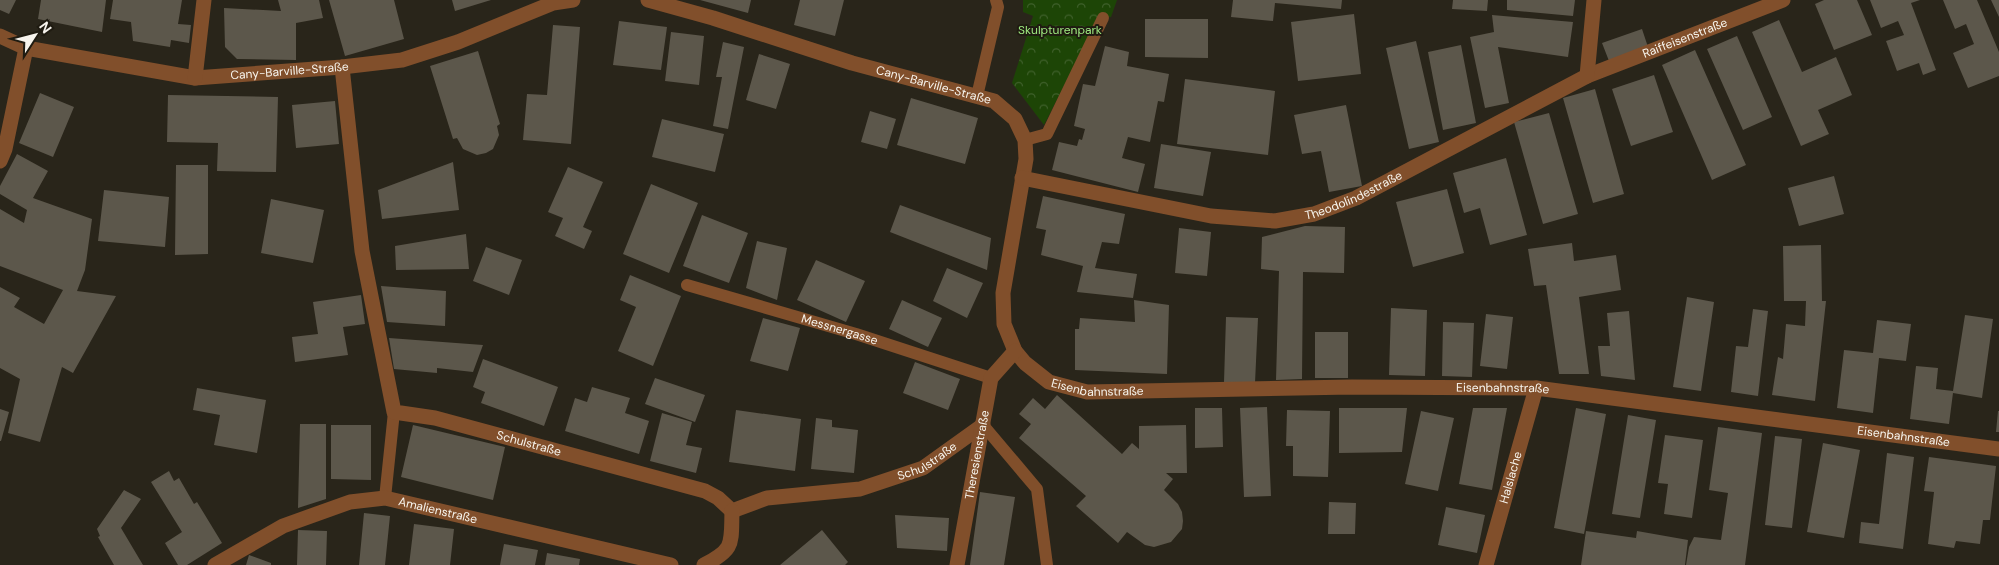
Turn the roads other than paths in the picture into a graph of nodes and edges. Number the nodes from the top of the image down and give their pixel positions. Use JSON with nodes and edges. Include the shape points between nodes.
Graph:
{"nodes":[{"id":1,"x":204,"y":0,"type":"edge"},
{"id":2,"x":573,"y":0,"type":"edge"},
{"id":3,"x":648,"y":0,"type":"edge"},
{"id":4,"x":996,"y":0,"type":"edge"},
{"id":5,"x":1594,"y":0,"type":"edge"},
{"id":6,"x":1783,"y":0,"type":"edge"},
{"id":7,"x":1103,"y":18,"type":"dead end"},
{"id":8,"x":0,"y":36,"type":"edge"},
{"id":9,"x":26,"y":48,"type":"junction"},
{"id":10,"x":342,"y":67,"type":"junction"},
{"id":11,"x":1587,"y":76,"type":"junction"},
{"id":12,"x":195,"y":78,"type":"junction"},
{"id":13,"x":977,"y":96,"type":"junction"},
{"id":14,"x":1025,"y":140,"type":"junction"},
{"id":15,"x":0,"y":160,"type":"edge"},
{"id":16,"x":1022,"y":178,"type":"junction"},
{"id":17,"x":687,"y":285,"type":"dead end"},
{"id":18,"x":1015,"y":351,"type":"junction"},
{"id":19,"x":991,"y":378,"type":"junction"},
{"id":20,"x":1536,"y":388,"type":"junction"},
{"id":21,"x":394,"y":412,"type":"junction"},
{"id":22,"x":983,"y":425,"type":"junction"},
{"id":23,"x":1999,"y":449,"type":"edge"},
{"id":24,"x":385,"y":498,"type":"junction"},
{"id":25,"x":732,"y":511,"type":"junction"},
{"id":26,"x":215,"y":565,"type":"edge"},
{"id":27,"x":671,"y":565,"type":"edge"},
{"id":28,"x":704,"y":565,"type":"edge"},
{"id":29,"x":956,"y":565,"type":"edge"},
{"id":30,"x":1047,"y":565,"type":"edge"},
{"id":31,"x":1486,"y":565,"type":"edge"}],
"edges":[{"from":1,"to":12,"type":"street"},
{"from":2,"to":10,"type":"street","name":"Cany-Barville-Straße","via":[[552,3],[458,42],[402,60]]},
{"from":3,"to":13,"type":"street","name":"Cany-Barville-Straße","via":[[852,64]]},
{"from":4,"to":13,"type":"lane","via":[[998,7]]},
{"from":5,"to":11,"type":"street"},
{"from":6,"to":11,"type":"street","name":"Raiffeisenstraße"},
{"from":7,"to":14,"type":"lane","via":[[1047,134]]},
{"from":8,"to":9,"type":"street","name":"Cany-Barville-Straße"},
{"from":9,"to":12,"type":"street","name":"Cany-Barville-Straße"},
{"from":9,"to":15,"type":"street","via":[[5,150]]},
{"from":10,"to":12,"type":"street","name":"Cany-Barville-Straße"},
{"from":10,"to":21,"type":"street","via":[[362,251]]},
{"from":11,"to":16,"type":"street","name":"Theodolindestraße","via":[[1356,198],[1314,214],[1275,221],[1211,216]]},
{"from":13,"to":14,"type":"street","name":"Cany-Barville-Straße","via":[[994,101],[1015,119]]},
{"from":14,"to":16,"type":"street","name":"Cany-Barville-Straße"},
{"from":16,"to":18,"type":"street","name":"Cany-Barville-Straße","via":[[1002,293],[1004,324]]},
{"from":17,"to":19,"type":"lane","name":"Messnergasse","via":[[856,334]]},
{"from":18,"to":19,"type":"street"},
{"from":18,"to":20,"type":"street","name":"Eisenbahnstraße","via":[[1049,382],[1087,392],[1352,387]]},
{"from":19,"to":22,"type":"street","name":"Theresienstraße"},
{"from":20,"to":23,"type":"street","name":"Eisenbahnstraße"},
{"from":20,"to":31,"type":"street","name":"Halslache"},
{"from":21,"to":24,"type":"lane"},
{"from":21,"to":25,"type":"street","name":"Schulstraße","via":[[435,418],[705,491]]},
{"from":22,"to":25,"type":"street","name":"Schulstraße","via":[[923,468],[860,489],[767,498]]},
{"from":22,"to":29,"type":"street","name":"Theresienstraße"},
{"from":22,"to":30,"type":"lane","via":[[1037,489]]},
{"from":24,"to":26,"type":"street","name":"Amalienstraße","via":[[350,502],[283,526]]},
{"from":24,"to":27,"type":"street","name":"Amalienstraße"},
{"from":25,"to":28,"type":"street","via":[[731,543],[721,556]]}]}
